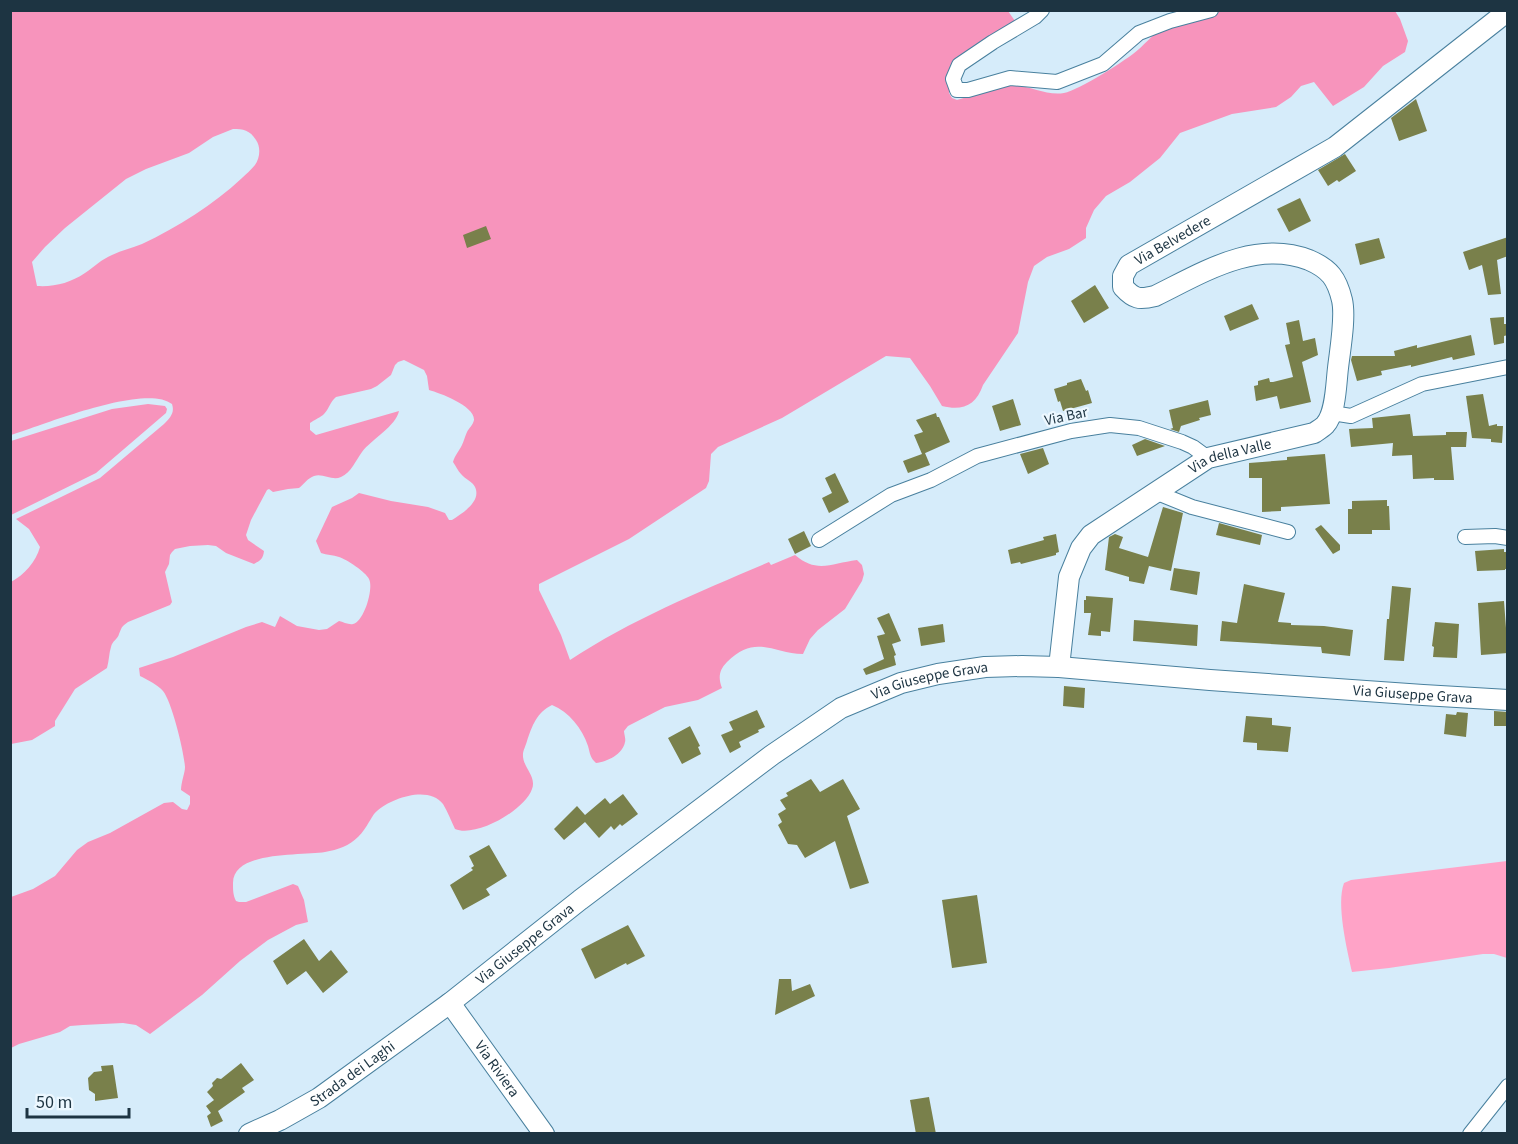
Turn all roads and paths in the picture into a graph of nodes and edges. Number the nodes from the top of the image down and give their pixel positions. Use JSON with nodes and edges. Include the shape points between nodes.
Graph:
{"nodes":[{"id":1,"x":1042,"y":10,"type":"edge"},
{"id":2,"x":1211,"y":10,"type":"edge"},
{"id":3,"x":1508,"y":11,"type":"edge"},
{"id":4,"x":1508,"y":367,"type":"edge"},
{"id":5,"x":1332,"y":413,"type":"junction"},
{"id":6,"x":1208,"y":459,"type":"junction"},
{"id":7,"x":1155,"y":492,"type":"junction"},
{"id":8,"x":1288,"y":532,"type":"dead end"},
{"id":9,"x":1465,"y":537,"type":"dead end"},
{"id":10,"x":1508,"y":537,"type":"edge"},
{"id":11,"x":819,"y":540,"type":"dead end"},
{"id":12,"x":1059,"y":667,"type":"junction"},
{"id":13,"x":1508,"y":700,"type":"edge"},
{"id":14,"x":450,"y":1003,"type":"junction"},
{"id":15,"x":1508,"y":1086,"type":"edge"},
{"id":16,"x":249,"y":1134,"type":"edge"},
{"id":17,"x":544,"y":1134,"type":"edge"},
{"id":18,"x":1470,"y":1134,"type":"edge"}],
"edges":[{"from":1,"to":2,"type":"street","via":[[959,65],[953,79],[957,90],[1010,78],[1057,82],[1103,64],[1139,33]]},
{"from":3,"to":5,"type":"street","name":"Via Belvedere","via":[[1335,147],[1129,265],[1123,276],[1123,287],[1133,297],[1144,299],[1224,262],[1247,256],[1284,253],[1321,265],[1334,277],[1343,302]]},
{"from":4,"to":5,"type":"street","via":[[1422,384],[1352,416]]},
{"from":5,"to":6,"type":"street","name":"Via della Valle","via":[[1326,425],[1314,433]]},
{"from":6,"to":7,"type":"street","name":"Via della Valle"},
{"from":6,"to":11,"type":"street","name":"Via Bar","via":[[1182,442],[1139,428],[1110,425],[1071,431],[977,456],[891,495]]},
{"from":7,"to":8,"type":"street","via":[[1192,507]]},
{"from":7,"to":12,"type":"street","name":"Via della Valle","via":[[1091,535],[1081,548],[1069,577]]},
{"from":9,"to":10,"type":"street"},
{"from":12,"to":13,"type":"street","name":"Via Giuseppe Grava"},
{"from":12,"to":14,"type":"street","name":"Via Giuseppe Grava","via":[[985,667],[938,674],[902,683],[841,708],[740,779]]},
{"from":14,"to":16,"type":"street","name":"Strada dei Laghi","via":[[319,1098]]},
{"from":14,"to":17,"type":"street","name":"Via Riviera"},
{"from":15,"to":18,"type":"street"}]}
